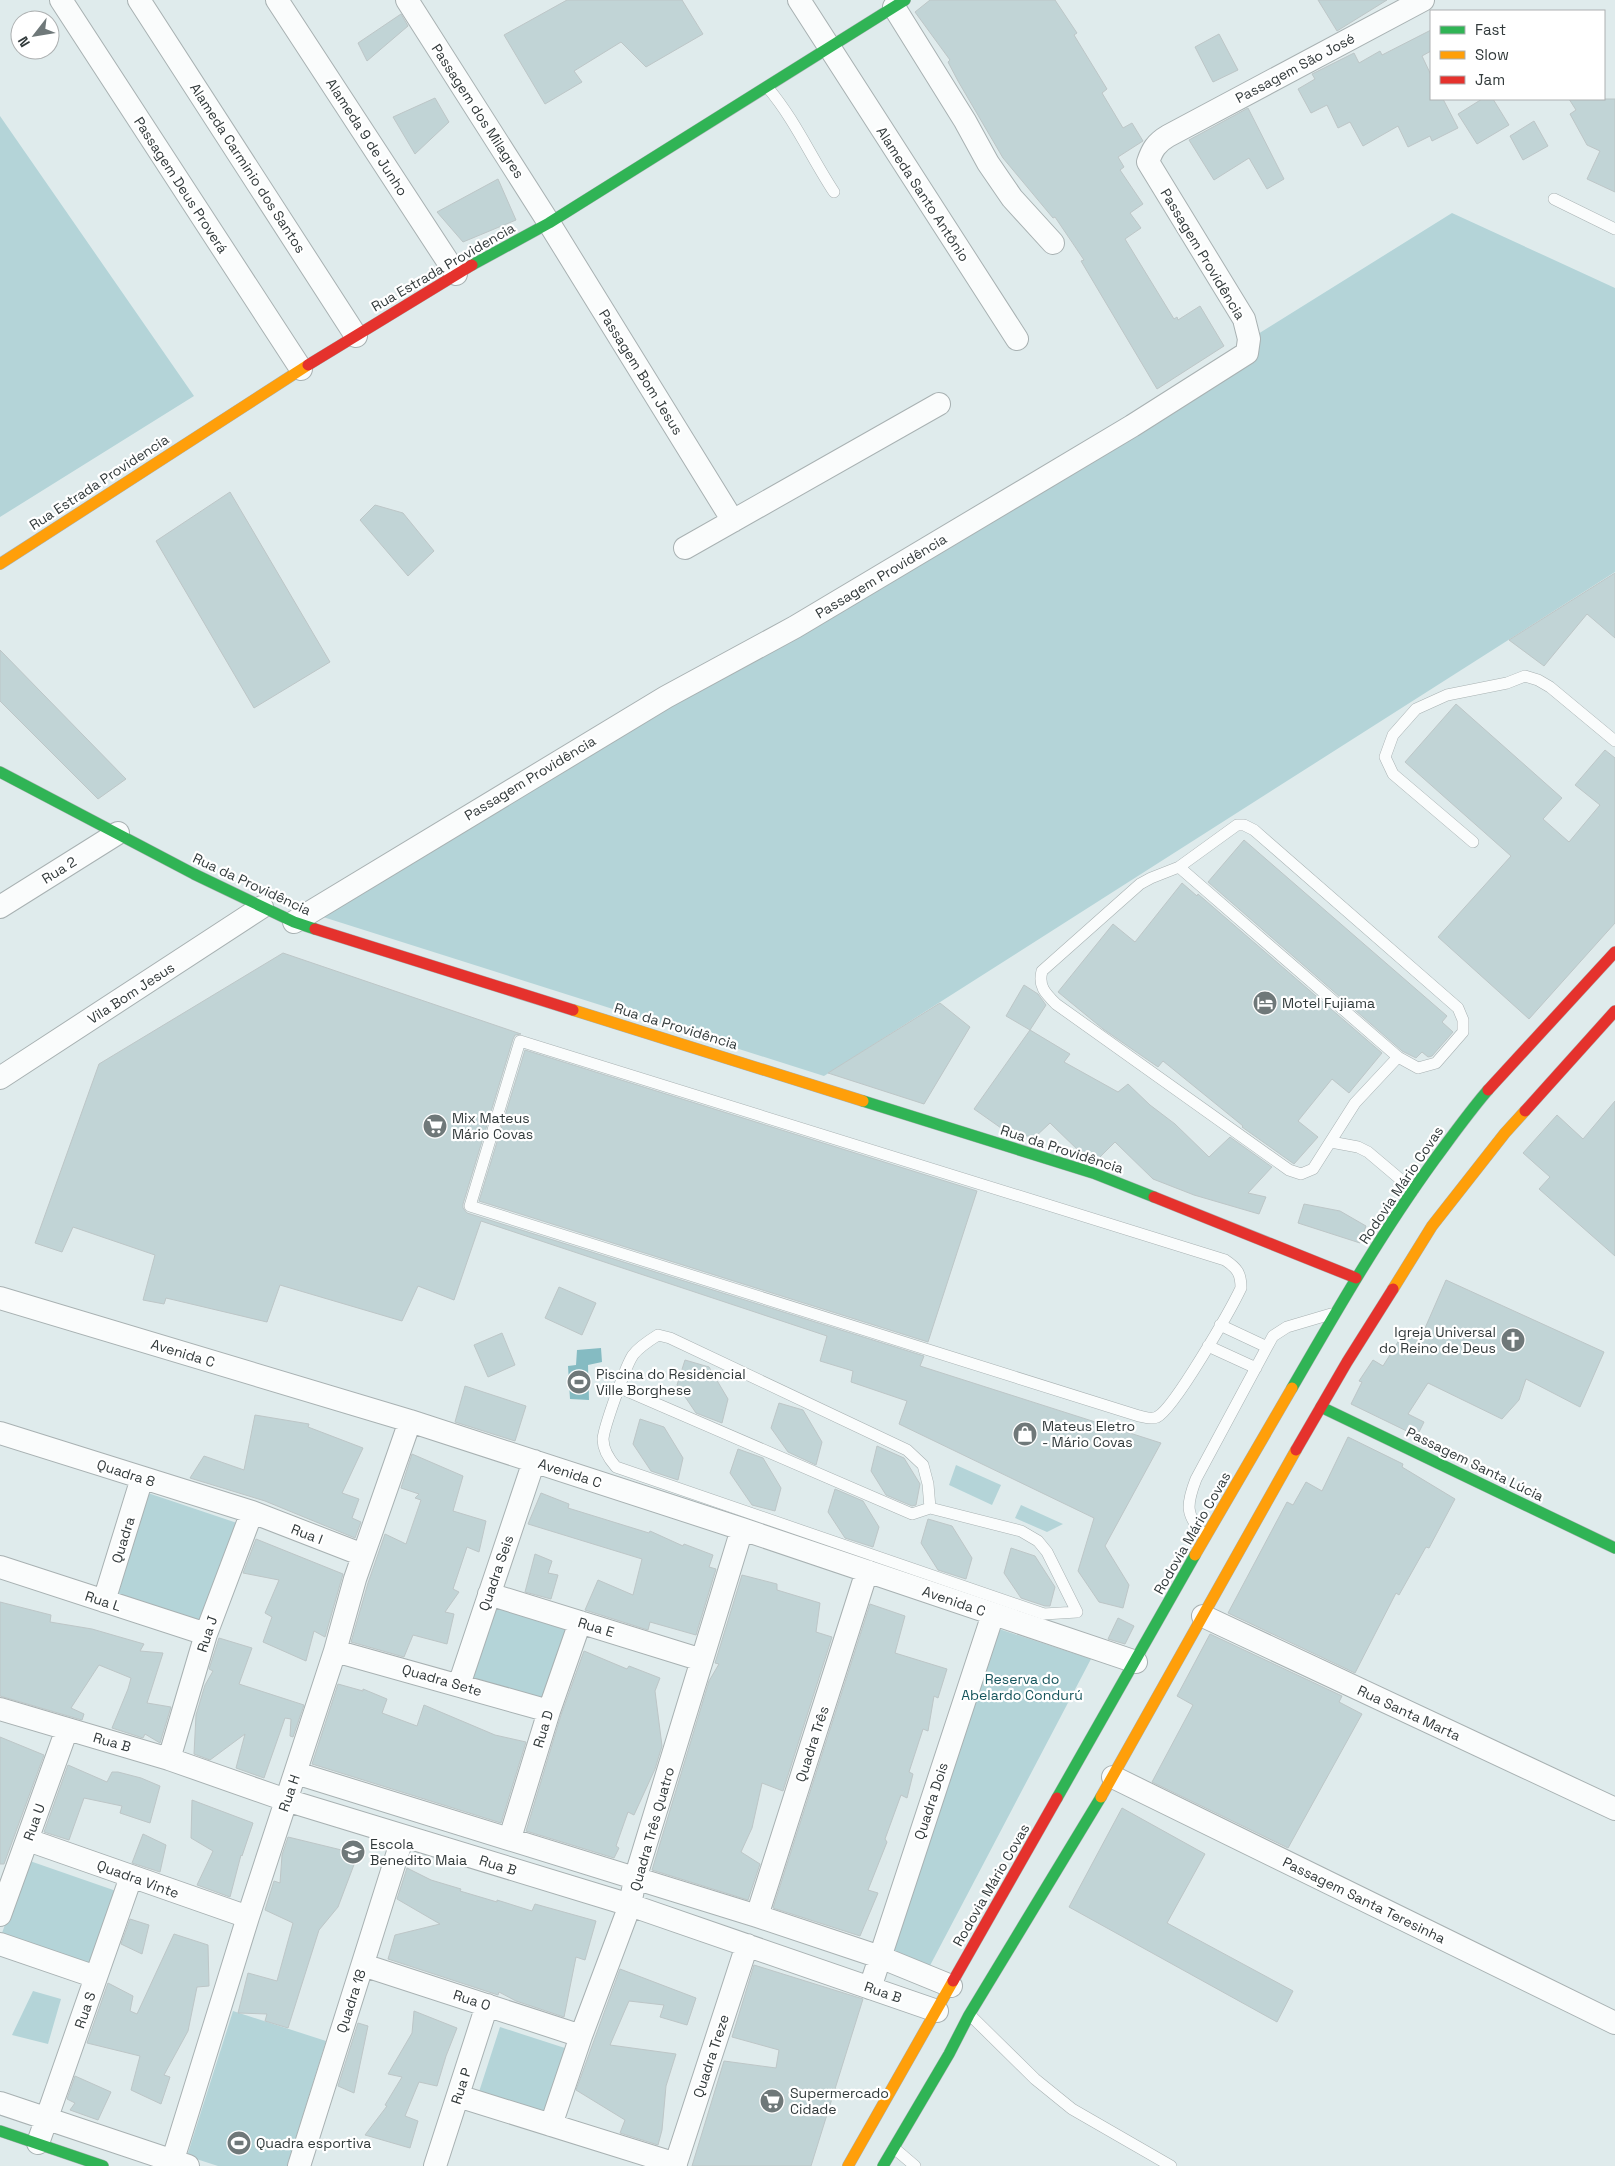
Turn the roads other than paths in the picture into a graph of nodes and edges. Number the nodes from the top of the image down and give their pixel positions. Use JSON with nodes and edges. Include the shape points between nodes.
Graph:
{"nodes":[{"id":1,"x":61,"y":0,"type":"edge"},
{"id":2,"x":140,"y":0,"type":"edge"},
{"id":3,"x":277,"y":0,"type":"edge"},
{"id":4,"x":407,"y":0,"type":"edge"},
{"id":5,"x":799,"y":0,"type":"edge"},
{"id":6,"x":1423,"y":0,"type":"edge"},
{"id":7,"x":899,"y":3,"type":"edge"},
{"id":8,"x":829,"y":49,"type":"junction"},
{"id":9,"x":768,"y":88,"type":"junction"},
{"id":10,"x":1168,"y":136,"type":"joint"},
{"id":11,"x":834,"y":192,"type":"dead end"},
{"id":12,"x":1554,"y":199,"type":"dead end"},
{"id":13,"x":549,"y":223,"type":"junction"},
{"id":14,"x":1615,"y":229,"type":"edge"},
{"id":15,"x":1053,"y":243,"type":"dead end"},
{"id":16,"x":456,"y":274,"type":"junction"},
{"id":17,"x":356,"y":336,"type":"junction"},
{"id":18,"x":1017,"y":339,"type":"dead end"},
{"id":19,"x":301,"y":369,"type":"junction"},
{"id":20,"x":939,"y":404,"type":"dead end"},
{"id":21,"x":733,"y":521,"type":"junction"},
{"id":22,"x":685,"y":548,"type":"dead end"},
{"id":23,"x":0,"y":564,"type":"edge"},
{"id":24,"x":1615,"y":741,"type":"edge"},
{"id":25,"x":0,"y":772,"type":"edge"},
{"id":26,"x":118,"y":833,"type":"junction"},
{"id":27,"x":1473,"y":842,"type":"dead end"},
{"id":28,"x":1179,"y":867,"type":"junction"},
{"id":29,"x":0,"y":907,"type":"edge"},
{"id":30,"x":262,"y":907,"type":"junction"},
{"id":31,"x":294,"y":922,"type":"junction"},
{"id":32,"x":1615,"y":952,"type":"edge"},
{"id":33,"x":1615,"y":1012,"type":"edge"},
{"id":34,"x":1398,"y":1057,"type":"junction"},
{"id":35,"x":0,"y":1078,"type":"edge"},
{"id":36,"x":1331,"y":1142,"type":"junction"},
{"id":37,"x":1412,"y":1190,"type":"junction"},
{"id":38,"x":1356,"y":1278,"type":"junction"},
{"id":39,"x":0,"y":1298,"type":"edge"},
{"id":40,"x":1338,"y":1312,"type":"junction"},
{"id":41,"x":1220,"y":1325,"type":"junction"},
{"id":42,"x":1208,"y":1346,"type":"junction"},
{"id":43,"x":1267,"y":1347,"type":"junction"},
{"id":44,"x":1342,"y":1347,"type":"dead end"},
{"id":45,"x":1347,"y":1362,"type":"junction"},
{"id":46,"x":1256,"y":1368,"type":"junction"},
{"id":47,"x":620,"y":1388,"type":"junction"},
{"id":48,"x":1321,"y":1407,"type":"junction"},
{"id":49,"x":410,"y":1421,"type":"junction"},
{"id":50,"x":0,"y":1433,"type":"edge"},
{"id":51,"x":534,"y":1461,"type":"junction"},
{"id":52,"x":1242,"y":1475,"type":"junction"},
{"id":53,"x":142,"y":1478,"type":"junction"},
{"id":54,"x":1272,"y":1493,"type":"junction"},
{"id":55,"x":930,"y":1508,"type":"junction"},
{"id":56,"x":252,"y":1512,"type":"junction"},
{"id":57,"x":742,"y":1529,"type":"junction"},
{"id":58,"x":1206,"y":1537,"type":"junction"},
{"id":59,"x":1615,"y":1548,"type":"edge"},
{"id":60,"x":363,"y":1554,"type":"junction"},
{"id":61,"x":0,"y":1567,"type":"edge"},
{"id":62,"x":866,"y":1571,"type":"junction"},
{"id":63,"x":489,"y":1594,"type":"junction"},
{"id":64,"x":104,"y":1601,"type":"junction"},
{"id":65,"x":993,"y":1614,"type":"junction"},
{"id":66,"x":1203,"y":1616,"type":"junction"},
{"id":67,"x":580,"y":1622,"type":"junction"},
{"id":68,"x":206,"y":1634,"type":"junction"},
{"id":69,"x":335,"y":1651,"type":"junction"},
{"id":70,"x":702,"y":1660,"type":"junction"},
{"id":71,"x":1136,"y":1662,"type":"junction"},
{"id":72,"x":459,"y":1685,"type":"junction"},
{"id":73,"x":0,"y":1709,"type":"edge"},
{"id":74,"x":549,"y":1711,"type":"junction"},
{"id":75,"x":67,"y":1729,"type":"junction"},
{"id":76,"x":169,"y":1759,"type":"junction"},
{"id":77,"x":296,"y":1773,"type":"junction"},
{"id":78,"x":1113,"y":1777,"type":"junction"},
{"id":79,"x":286,"y":1800,"type":"junction"},
{"id":80,"x":1615,"y":1809,"type":"edge"},
{"id":81,"x":403,"y":1836,"type":"junction"},
{"id":82,"x":510,"y":1838,"type":"junction"},
{"id":83,"x":28,"y":1840,"type":"junction"},
{"id":84,"x":131,"y":1877,"type":"junction"},
{"id":85,"x":635,"y":1879,"type":"junction"},
{"id":86,"x":630,"y":1904,"type":"junction"},
{"id":87,"x":0,"y":1915,"type":"edge"},
{"id":88,"x":757,"y":1916,"type":"junction"},
{"id":89,"x":248,"y":1917,"type":"junction"},
{"id":90,"x":0,"y":1944,"type":"edge"},
{"id":91,"x":747,"y":1946,"type":"junction"},
{"id":92,"x":880,"y":1957,"type":"junction"},
{"id":93,"x":363,"y":1965,"type":"junction"},
{"id":94,"x":96,"y":1977,"type":"junction"},
{"id":95,"x":951,"y":1986,"type":"junction"},
{"id":96,"x":870,"y":1988,"type":"junction"},
{"id":97,"x":487,"y":2005,"type":"junction"},
{"id":98,"x":937,"y":2011,"type":"junction"},
{"id":99,"x":969,"y":2015,"type":"junction"},
{"id":100,"x":1615,"y":2023,"type":"edge"},
{"id":101,"x":580,"y":2036,"type":"junction"},
{"id":102,"x":458,"y":2096,"type":"junction"},
{"id":103,"x":0,"y":2103,"type":"edge"},
{"id":104,"x":47,"y":2119,"type":"junction"},
{"id":105,"x":551,"y":2125,"type":"junction"},
{"id":106,"x":0,"y":2131,"type":"edge"},
{"id":107,"x":38,"y":2143,"type":"junction"},
{"id":108,"x":893,"y":2148,"type":"junction"},
{"id":109,"x":177,"y":2164,"type":"edge"},
{"id":110,"x":675,"y":2165,"type":"edge"},
{"id":111,"x":103,"y":2166,"type":"edge"},
{"id":112,"x":299,"y":2166,"type":"edge"},
{"id":113,"x":435,"y":2166,"type":"edge"},
{"id":114,"x":848,"y":2166,"type":"edge"},
{"id":115,"x":883,"y":2166,"type":"edge"},
{"id":116,"x":916,"y":2166,"type":"edge"},
{"id":117,"x":1171,"y":2166,"type":"edge"}],
"edges":[{"from":1,"to":19,"type":"street","name":"Passagem Deus Proverá"},
{"from":2,"to":17,"type":"street","name":"Alameda Carminio dos Santos"},
{"from":3,"to":16,"type":"street","name":"Alameda 9 de Junho"},
{"from":4,"to":13,"type":"street","name":"Passagem dos Milagres"},
{"from":5,"to":8,"type":"street","name":"Alameda Santo Antônio"},
{"from":6,"to":10,"type":"street","name":"Passagem São José"},
{"from":7,"to":8,"type":"main road","name":"Rua Estrada Providencia"},
{"from":7,"to":15,"type":"street","via":[[993,170],[1012,198]]},
{"from":8,"to":9,"type":"main road","name":"Rua Estrada Providencia"},
{"from":8,"to":18,"type":"street","name":"Alameda Santo Antônio"},
{"from":9,"to":11,"type":"lane","via":[[793,121]]},
{"from":9,"to":13,"type":"main road","name":"Rua Estrada Providencia"},
{"from":10,"to":31,"type":"street","name":"Passagem Providência","via":[[1158,142],[1148,162],[1244,319],[1249,340],[1247,353],[1132,426],[804,622],[666,697]]},
{"from":12,"to":14,"type":"lane"},
{"from":13,"to":16,"type":"main road","name":"Rua Estrada Providencia"},
{"from":13,"to":21,"type":"street","name":"Passagem Bom Jesus"},
{"from":16,"to":17,"type":"main road","name":"Rua Estrada Providencia"},
{"from":17,"to":19,"type":"main road","name":"Rua Estrada Providencia"},
{"from":19,"to":23,"type":"main road","name":"Rua Estrada Providencia"},
{"from":20,"to":21,"type":"street"},
{"from":21,"to":22,"type":"street"},
{"from":24,"to":27,"type":"lane","via":[[1550,687],[1526,676],[1447,695],[1416,709],[1393,735],[1385,757],[1393,774]]},
{"from":25,"to":26,"type":"main road","name":"Rua da Providência"},
{"from":26,"to":29,"type":"street","name":"Rua 2"},
{"from":26,"to":30,"type":"main road","name":"Rua da Providência"},
{"from":28,"to":34,"type":"lane"},
{"from":28,"to":34,"type":"lane","via":[[1237,825],[1254,830],[1458,1008],[1463,1032],[1436,1063],[1418,1068]]},
{"from":28,"to":36,"type":"lane","via":[[1140,884],[1042,971],[1040,981],[1044,992],[1056,1004],[1289,1170],[1301,1174],[1313,1169]]},
{"from":30,"to":31,"type":"main road","name":"Rua da Providência"},
{"from":30,"to":35,"type":"street","name":"Vila Bom Jesus"},
{"from":31,"to":38,"type":"main road","name":"Rua da Providência","via":[[1093,1173]]},
{"from":32,"to":37,"type":"main road","name":"Rodovia Mário Covas","via":[[1474,1106]]},
{"from":33,"to":45,"type":"main road","via":[[1505,1133],[1432,1226]]},
{"from":34,"to":36,"type":"lane","via":[[1355,1103]]},
{"from":36,"to":37,"type":"lane","via":[[1368,1152]]},
{"from":37,"to":38,"type":"main road","name":"Rodovia Mário Covas"},
{"from":38,"to":40,"type":"main road","name":"Rodovia Mário Covas"},
{"from":39,"to":49,"type":"street","name":"Avenida C"},
{"from":40,"to":43,"type":"lane","via":[[1287,1328],[1273,1336]]},
{"from":40,"to":52,"type":"main road","name":"Rodovia Mário Covas","via":[[1325,1341]]},
{"from":41,"to":42,"type":"lane"},
{"from":41,"to":42,"type":"lane","via":[[1240,1288],[1241,1277],[1236,1267],[1225,1260],[520,1041],[470,1206],[1152,1419],[1166,1411]]},
{"from":41,"to":43,"type":"lane"},
{"from":42,"to":46,"type":"lane"},
{"from":43,"to":46,"type":"lane"},
{"from":44,"to":45,"type":"main road"},
{"from":45,"to":48,"type":"main road"},
{"from":46,"to":58,"type":"lane","via":[[1188,1499],[1194,1524]]},
{"from":47,"to":55,"type":"lane","via":[[912,1514]]},
{"from":47,"to":55,"type":"lane","via":[[634,1354],[658,1335],[670,1338],[907,1450],[923,1465]]},
{"from":47,"to":55,"type":"lane","via":[[603,1440],[607,1458],[616,1467],[1040,1613],[1077,1612],[1048,1552],[1038,1541],[1021,1531]]},
{"from":48,"to":54,"type":"main road"},
{"from":48,"to":59,"type":"main road","name":"Passagem Santa Lúcia"},
{"from":49,"to":51,"type":"street","name":"Avenida C"},
{"from":49,"to":60,"type":"street","name":"Rua H"},
{"from":50,"to":53,"type":"street","name":"Quadra 8"},
{"from":51,"to":57,"type":"street","name":"Avenida C"},
{"from":51,"to":63,"type":"street","name":"Quadra Seis"},
{"from":52,"to":54,"type":"main road","via":[[1249,1494],[1261,1499]]},
{"from":52,"to":58,"type":"main road","name":"Rodovia Mário Covas"},
{"from":53,"to":56,"type":"street","name":"Quadra 8"},
{"from":53,"to":64,"type":"street","name":"Quadra"},
{"from":54,"to":66,"type":"main road"},
{"from":56,"to":60,"type":"street","name":"Rua I"},
{"from":56,"to":68,"type":"street","name":"Rua J"},
{"from":57,"to":62,"type":"street","name":"Avenida C"},
{"from":57,"to":70,"type":"street","name":"Quadra Três Quatro"},
{"from":58,"to":71,"type":"main road","name":"Rodovia Mário Covas"},
{"from":60,"to":69,"type":"street","name":"Rua H"},
{"from":61,"to":64,"type":"street","name":"Rua L"},
{"from":62,"to":65,"type":"street","name":"Avenida C"},
{"from":62,"to":88,"type":"street","name":"Quadra Três"},
{"from":63,"to":67,"type":"street","name":"Rua E"},
{"from":63,"to":72,"type":"street","name":"Quadra Seis"},
{"from":64,"to":68,"type":"street","name":"Rua L"},
{"from":65,"to":71,"type":"street","name":"Avenida C"},
{"from":65,"to":92,"type":"street","name":"Quadra Dois"},
{"from":66,"to":78,"type":"main road"},
{"from":66,"to":80,"type":"street","name":"Rua Santa Marta"},
{"from":67,"to":70,"type":"street","name":"Rua E"},
{"from":67,"to":74,"type":"street","name":"Rua D"},
{"from":68,"to":76,"type":"street","name":"Rua J"},
{"from":69,"to":72,"type":"street","name":"Quadra Sete"},
{"from":69,"to":77,"type":"street","name":"Rua H"},
{"from":70,"to":85,"type":"street","name":"Quadra Três Quatro"},
{"from":71,"to":95,"type":"main road","name":"Rodovia Mário Covas"},
{"from":72,"to":74,"type":"street","name":"Quadra Sete"},
{"from":73,"to":75,"type":"street","name":"Rua B"},
{"from":74,"to":82,"type":"street","name":"Rua D"},
{"from":75,"to":76,"type":"street","name":"Rua B"},
{"from":75,"to":83,"type":"street","name":"Rua U"},
{"from":76,"to":79,"type":"street","name":"Rua B"},
{"from":77,"to":79,"type":"street","name":"Rua H"},
{"from":77,"to":82,"type":"street","name":"Rua B"},
{"from":78,"to":99,"type":"main road"},
{"from":78,"to":100,"type":"street","name":"Passagem Santa Teresinha"},
{"from":79,"to":81,"type":"street","name":"Rua B"},
{"from":79,"to":89,"type":"street","name":"Rua H"},
{"from":81,"to":86,"type":"street","name":"Rua B"},
{"from":81,"to":93,"type":"street","name":"Quadra 18"},
{"from":82,"to":85,"type":"street","name":"Rua B"},
{"from":83,"to":84,"type":"street","name":"Quadra Vinte"},
{"from":83,"to":87,"type":"street","name":"Rua U"},
{"from":84,"to":89,"type":"street","name":"Quadra Vinte"},
{"from":84,"to":94,"type":"street","name":"Rua S"},
{"from":85,"to":86,"type":"street","name":"Quadra Três Quatro"},
{"from":85,"to":88,"type":"street","name":"Rua B"},
{"from":86,"to":91,"type":"street","name":"Rua B"},
{"from":86,"to":101,"type":"street","name":"Quadra Três Quatro"},
{"from":88,"to":92,"type":"street","name":"Rua B"},
{"from":89,"to":109,"type":"street","name":"Rua H"},
{"from":90,"to":94,"type":"street"},
{"from":91,"to":96,"type":"street","name":"Rua B"},
{"from":91,"to":110,"type":"street","name":"Quadra Treze"},
{"from":92,"to":95,"type":"street","name":"Rua B"},
{"from":92,"to":96,"type":"street","name":"Quadra Dois"},
{"from":93,"to":97,"type":"street","name":"Rua O"},
{"from":93,"to":112,"type":"street","name":"Quadra 18"},
{"from":94,"to":104,"type":"street","name":"Rua S"},
{"from":95,"to":98,"type":"main road","name":"Rodovia Mário Covas"},
{"from":96,"to":98,"type":"street","name":"Rua B"},
{"from":97,"to":101,"type":"street","name":"Rua O"},
{"from":97,"to":102,"type":"street","name":"Rua P"},
{"from":98,"to":114,"type":"main road","name":"Rodovia Mário Covas"},
{"from":99,"to":108,"type":"main road"},
{"from":99,"to":117,"type":"lane","via":[[1072,2109]]},
{"from":101,"to":105,"type":"street","name":"Quadra Três Quatro"},
{"from":102,"to":105,"type":"street"},
{"from":102,"to":113,"type":"street","name":"Rua P"},
{"from":103,"to":104,"type":"street"},
{"from":104,"to":107,"type":"street","name":"Rua S"},
{"from":104,"to":109,"type":"street"},
{"from":105,"to":110,"type":"street"},
{"from":106,"to":107,"type":"main road"},
{"from":107,"to":111,"type":"main road"},
{"from":108,"to":115,"type":"main road"},
{"from":108,"to":116,"type":"lane"}]}
